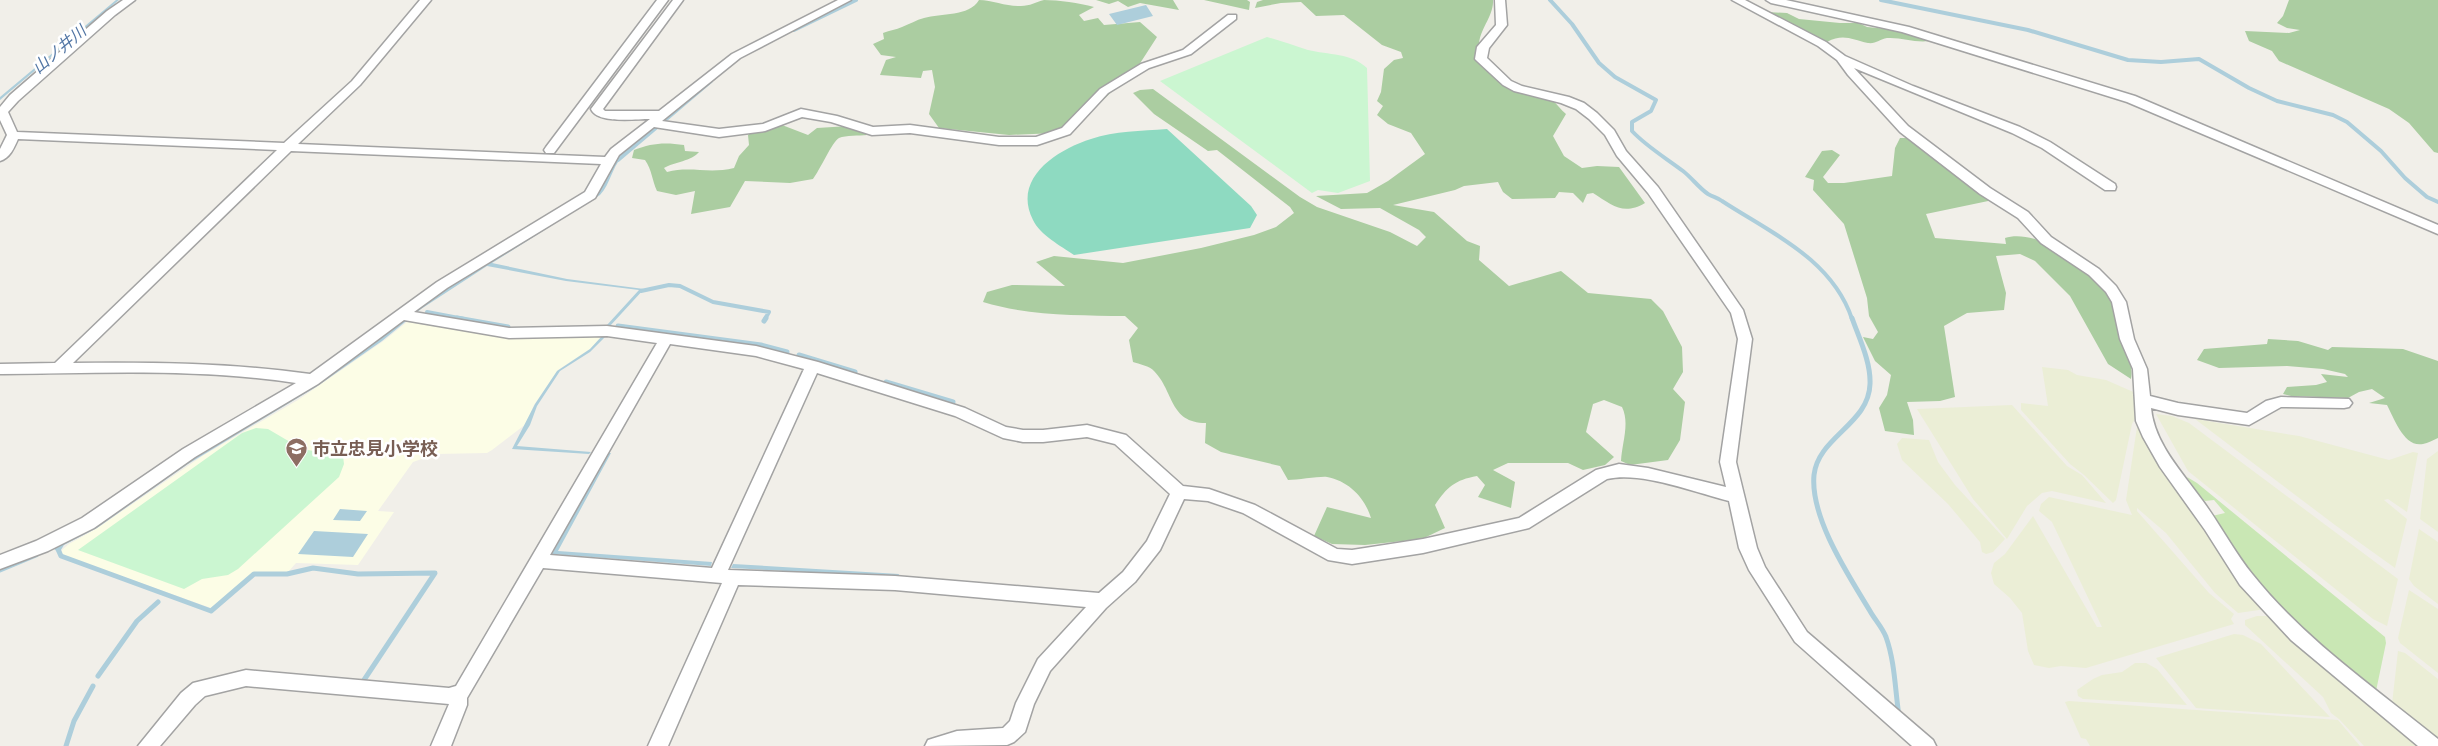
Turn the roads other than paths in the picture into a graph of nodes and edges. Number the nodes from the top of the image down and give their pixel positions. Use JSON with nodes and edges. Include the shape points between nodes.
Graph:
{"nodes":[{"id":1,"x":130,"y":0,"type":"edge"},
{"id":2,"x":426,"y":0,"type":"edge"},
{"id":3,"x":663,"y":0,"type":"edge"},
{"id":4,"x":678,"y":0,"type":"edge"},
{"id":5,"x":846,"y":0,"type":"edge"},
{"id":6,"x":1500,"y":0,"type":"edge"},
{"id":7,"x":1738,"y":0,"type":"edge"},
{"id":8,"x":1771,"y":0,"type":"edge"},
{"id":9,"x":1232,"y":17,"type":"dead end"},
{"id":10,"x":1841,"y":58,"type":"junction"},
{"id":11,"x":657,"y":119,"type":"junction"},
{"id":12,"x":7,"y":135,"type":"edge"},
{"id":13,"x":291,"y":143,"type":"junction"},
{"id":14,"x":550,"y":150,"type":"junction"},
{"id":15,"x":611,"y":157,"type":"junction"},
{"id":16,"x":0,"y":158,"type":"edge"},
{"id":17,"x":2110,"y":187,"type":"dead end"},
{"id":18,"x":2438,"y":230,"type":"edge"},
{"id":19,"x":402,"y":314,"type":"junction"},
{"id":20,"x":666,"y":339,"type":"junction"},
{"id":21,"x":813,"y":366,"type":"junction"},
{"id":22,"x":0,"y":369,"type":"edge"},
{"id":23,"x":58,"y":369,"type":"junction"},
{"id":24,"x":313,"y":380,"type":"junction"},
{"id":25,"x":2142,"y":400,"type":"junction"},
{"id":26,"x":2344,"y":403,"type":"dead end"},
{"id":27,"x":1179,"y":492,"type":"junction"},
{"id":28,"x":1734,"y":496,"type":"junction"},
{"id":29,"x":538,"y":561,"type":"junction"},
{"id":30,"x":0,"y":562,"type":"edge"},
{"id":31,"x":725,"y":576,"type":"junction"},
{"id":32,"x":1103,"y":601,"type":"junction"},
{"id":33,"x":458,"y":693,"type":"junction"},
{"id":34,"x":148,"y":746,"type":"edge"},
{"id":35,"x":442,"y":746,"type":"edge"},
{"id":36,"x":658,"y":746,"type":"edge"},
{"id":37,"x":935,"y":746,"type":"edge"},
{"id":38,"x":1926,"y":746,"type":"edge"},
{"id":39,"x":2432,"y":746,"type":"edge"}],
"edges":[{"from":1,"to":12,"type":"street","via":[[14,98],[2,112]]},
{"from":2,"to":13,"type":"street","via":[[356,82]]},
{"from":3,"to":14,"type":"street"},
{"from":4,"to":11,"type":"street","via":[[597,109],[602,115]]},
{"from":5,"to":11,"type":"street","via":[[736,56]]},
{"from":6,"to":28,"type":"street","via":[[1502,25],[1483,47],[1482,59],[1507,83],[1580,106],[1605,128],[1625,158],[1653,190],[1738,313],[1745,339],[1728,462]]},
{"from":7,"to":10,"type":"street","via":[[1822,44]]},
{"from":8,"to":18,"type":"street","via":[[1904,29],[2131,99]]},
{"from":9,"to":11,"type":"street","via":[[1188,52],[1146,66],[1104,91],[1066,131],[1037,141],[999,141],[910,129],[872,131],[801,113],[765,127],[719,133]]},
{"from":10,"to":17,"type":"street","via":[[2016,130],[2046,145]]},
{"from":10,"to":25,"type":"street","via":[[1904,129],[1985,191],[2024,215],[2046,240],[2094,272],[2111,289],[2119,302],[2127,339],[2140,369]]},
{"from":11,"to":15,"type":"street"},
{"from":12,"to":13,"type":"street"},
{"from":12,"to":16,"type":"street","via":[[8,148]]},
{"from":13,"to":14,"type":"street"},
{"from":13,"to":15,"type":"street"},
{"from":13,"to":23,"type":"street"},
{"from":14,"to":15,"type":"street"},
{"from":15,"to":19,"type":"street","via":[[590,195],[442,285]]},
{"from":19,"to":20,"type":"street","via":[[508,333],[607,331]]},
{"from":19,"to":24,"type":"street"},
{"from":20,"to":21,"type":"street","via":[[756,351]]},
{"from":20,"to":29,"type":"street"},
{"from":21,"to":27,"type":"street","via":[[960,412],[1003,432],[1023,436],[1087,431],[1120,439]]},
{"from":21,"to":31,"type":"street"},
{"from":22,"to":23,"type":"street"},
{"from":23,"to":24,"type":"street","via":[[208,369]]},
{"from":24,"to":30,"type":"street","via":[[189,453],[88,522],[42,546]]},
{"from":25,"to":26,"type":"street","via":[[2178,409],[2249,419],[2281,402]]},
{"from":25,"to":39,"type":"street","via":[[2144,421],[2162,457],[2246,580],[2271,610]]},
{"from":27,"to":28,"type":"street","via":[[1209,495],[1249,509],[1334,555],[1352,557],[1423,546],[1523,523],[1594,478],[1620,470]]},
{"from":27,"to":32,"type":"street","via":[[1154,545],[1129,577]]},
{"from":28,"to":38,"type":"street","via":[[1754,562],[1800,637]]},
{"from":29,"to":31,"type":"street"},
{"from":29,"to":33,"type":"street","via":[[462,692]]},
{"from":31,"to":32,"type":"street","via":[[895,584]]},
{"from":31,"to":36,"type":"street"},
{"from":32,"to":37,"type":"street","via":[[1044,665],[1018,726],[1007,736],[957,740]]},
{"from":33,"to":34,"type":"street","via":[[449,696],[246,678],[200,689]]},
{"from":33,"to":35,"type":"street","via":[[458,705]]}]}
